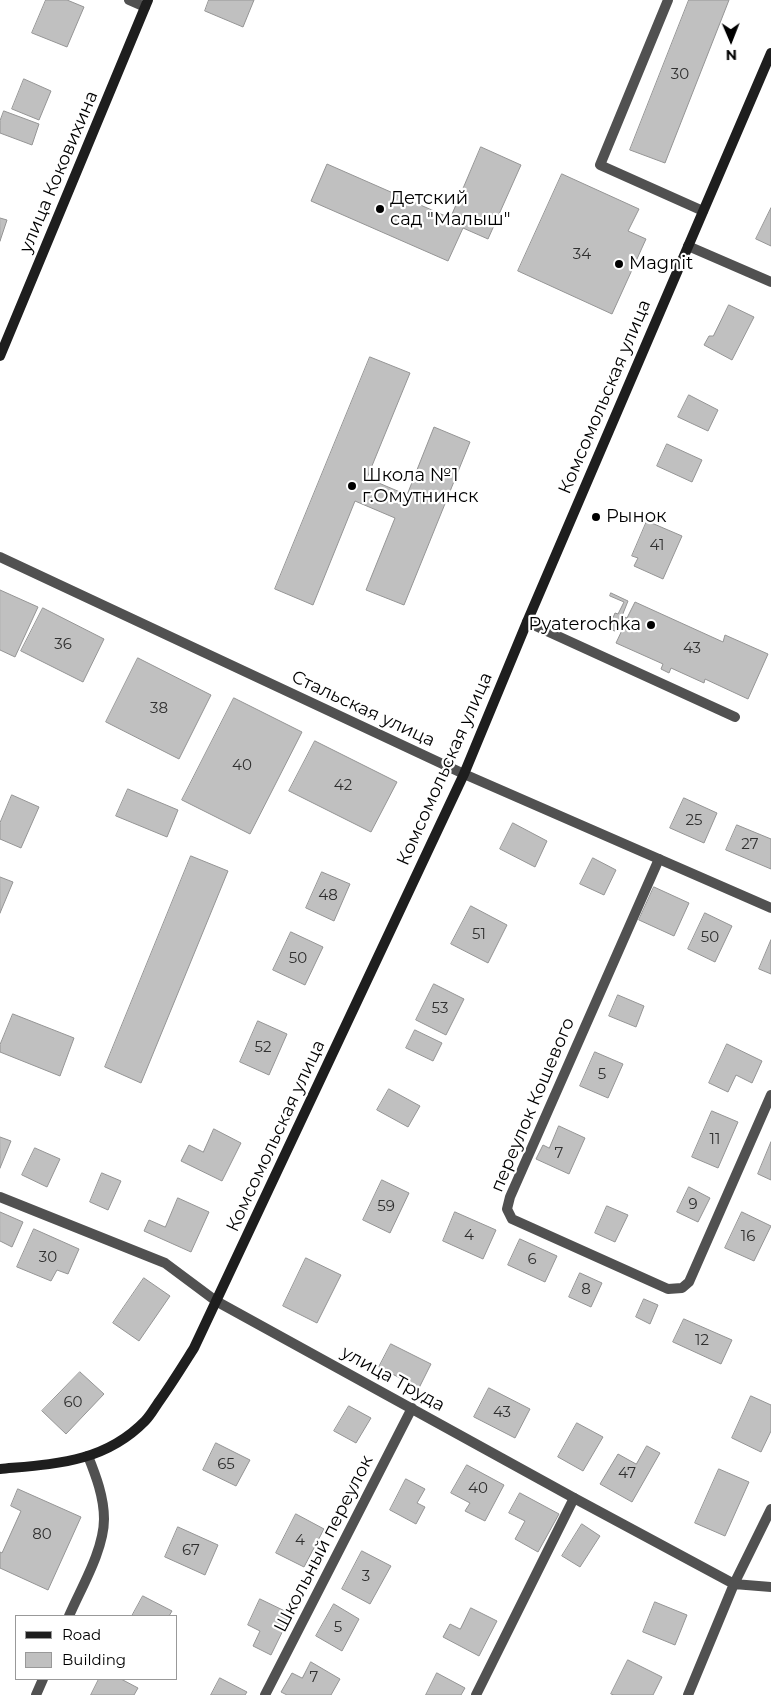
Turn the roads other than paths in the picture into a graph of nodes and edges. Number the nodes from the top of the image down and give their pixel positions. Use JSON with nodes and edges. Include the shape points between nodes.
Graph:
{"nodes":[{"id":1,"x":129,"y":0,"type":"edge"},
{"id":2,"x":668,"y":0,"type":"edge"},
{"id":3,"x":146,"y":4,"type":"edge"},
{"id":4,"x":771,"y":53,"type":"edge"},
{"id":5,"x":703,"y":211,"type":"junction"},
{"id":6,"x":688,"y":246,"type":"junction"},
{"id":7,"x":771,"y":282,"type":"edge"},
{"id":8,"x":0,"y":356,"type":"edge"},
{"id":9,"x":0,"y":557,"type":"edge"},
{"id":10,"x":527,"y":622,"type":"junction"},
{"id":11,"x":735,"y":717,"type":"dead end"},
{"id":12,"x":464,"y":774,"type":"junction"},
{"id":13,"x":659,"y":859,"type":"junction"},
{"id":14,"x":771,"y":908,"type":"edge"},
{"id":15,"x":771,"y":1095,"type":"edge"},
{"id":16,"x":0,"y":1197,"type":"edge"},
{"id":17,"x":216,"y":1301,"type":"junction"},
{"id":18,"x":412,"y":1408,"type":"junction"},
{"id":19,"x":88,"y":1456,"type":"junction"},
{"id":20,"x":0,"y":1469,"type":"edge"},
{"id":21,"x":574,"y":1498,"type":"junction"},
{"id":22,"x":771,"y":1509,"type":"edge"},
{"id":23,"x":734,"y":1584,"type":"junction"},
{"id":24,"x":771,"y":1587,"type":"edge"},
{"id":25,"x":69,"y":1615,"type":"edge"},
{"id":26,"x":43,"y":1680,"type":"edge"},
{"id":27,"x":36,"y":1695,"type":"edge"},
{"id":28,"x":265,"y":1695,"type":"edge"},
{"id":29,"x":476,"y":1695,"type":"edge"},
{"id":30,"x":688,"y":1695,"type":"edge"}],
"edges":[{"from":1,"to":3,"type":"street"},
{"from":2,"to":5,"type":"street","via":[[600,165]]},
{"from":3,"to":8,"type":"main road","name":"улица Коковихина"},
{"from":4,"to":5,"type":"main road","name":"Комсомольская улица"},
{"from":5,"to":6,"type":"main road","name":"Комсомольская улица"},
{"from":6,"to":7,"type":"street"},
{"from":6,"to":10,"type":"main road","name":"Комсомольская улица"},
{"from":9,"to":12,"type":"street","name":"Стальская улица"},
{"from":10,"to":11,"type":"street"},
{"from":10,"to":12,"type":"main road","name":"Комсомольская улица"},
{"from":12,"to":13,"type":"street","name":"Стальская улица"},
{"from":12,"to":17,"type":"main road","name":"Комсомольская улица"},
{"from":13,"to":14,"type":"street","name":"Стальская улица"},
{"from":13,"to":15,"type":"street","name":"переулок Кошевого","via":[[507,1209],[512,1218],[668,1289],[682,1288],[689,1282]]},
{"from":16,"to":17,"type":"street","name":"улица Труда","via":[[166,1263]]},
{"from":17,"to":18,"type":"street","name":"улица Труда"},
{"from":17,"to":19,"type":"main road","name":"Комсомольская улица","via":[[194,1348],[146,1420],[124,1440]]},
{"from":18,"to":21,"type":"street","name":"улица Труда"},
{"from":18,"to":28,"type":"street","name":"Школьный переулок"},
{"from":19,"to":20,"type":"main road","name":"Комсомольская улица","via":[[60,1464]]},
{"from":19,"to":25,"type":"street","via":[[98,1482],[104,1520],[95,1558]]},
{"from":21,"to":23,"type":"street","name":"улица Труда"},
{"from":21,"to":29,"type":"street"},
{"from":22,"to":23,"type":"street"},
{"from":23,"to":24,"type":"street","name":"улица Труда"},
{"from":23,"to":30,"type":"street"},
{"from":26,"to":27,"type":"street"}]}
